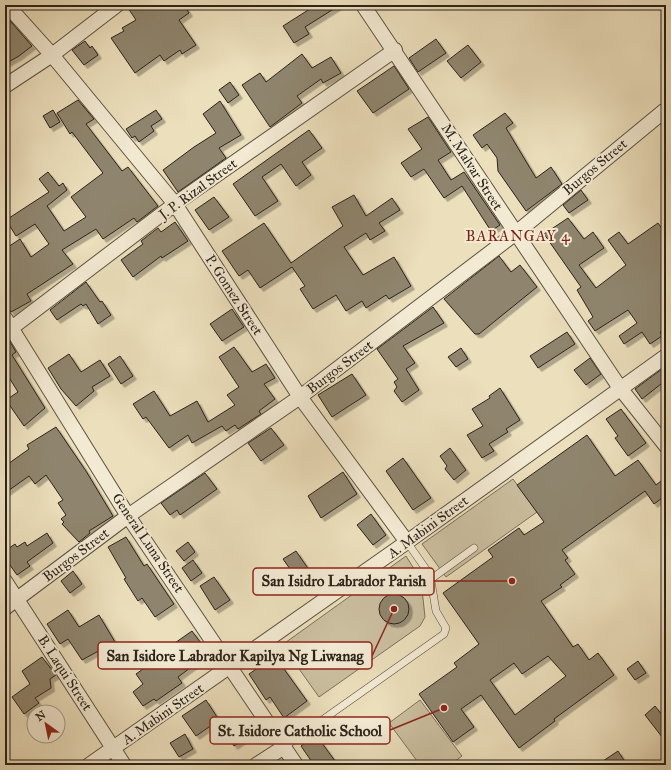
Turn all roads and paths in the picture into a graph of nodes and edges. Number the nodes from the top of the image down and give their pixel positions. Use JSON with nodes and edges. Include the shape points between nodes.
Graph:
{"nodes":[{"id":1,"x":7,"y":5,"type":"edge"},
{"id":2,"x":117,"y":5,"type":"edge"},
{"id":3,"x":363,"y":5,"type":"edge"},
{"id":4,"x":395,"y":50,"type":"junction"},
{"id":5,"x":52,"y":55,"type":"junction"},
{"id":6,"x":5,"y":86,"type":"edge"},
{"id":7,"x":664,"y":111,"type":"dead end"},
{"id":8,"x":175,"y":204,"type":"junction"},
{"id":9,"x":516,"y":233,"type":"junction"},
{"id":10,"x":7,"y":326,"type":"edge"},
{"id":11,"x":666,"y":356,"type":"edge"},
{"id":12,"x":620,"y":388,"type":"junction"},
{"id":13,"x":300,"y":397,"type":"junction"},
{"id":14,"x":666,"y":446,"type":"edge"},
{"id":15,"x":128,"y":516,"type":"junction"},
{"id":16,"x":407,"y":542,"type":"junction"},
{"id":17,"x":474,"y":548,"type":"dead end"},
{"id":18,"x":431,"y":579,"type":"junction"},
{"id":19,"x":5,"y":581,"type":"edge"},
{"id":20,"x":17,"y":600,"type":"junction"},
{"id":21,"x":5,"y":608,"type":"edge"},
{"id":22,"x":230,"y":667,"type":"junction"},
{"id":23,"x":284,"y":747,"type":"junction"},
{"id":24,"x":115,"y":748,"type":"junction"},
{"id":25,"x":89,"y":765,"type":"edge"},
{"id":26,"x":124,"y":765,"type":"edge"},
{"id":27,"x":256,"y":765,"type":"edge"},
{"id":28,"x":296,"y":765,"type":"edge"}],
"edges":[{"from":1,"to":5,"type":"street","name":"P. Gomez Street"},
{"from":2,"to":5,"type":"street"},
{"from":3,"to":4,"type":"street","name":"M. Malvar Street"},
{"from":4,"to":8,"type":"street","name":"J. P. Rizal Street"},
{"from":4,"to":9,"type":"street","name":"M. Malvar Street"},
{"from":5,"to":6,"type":"street"},
{"from":5,"to":8,"type":"street","name":"P. Gomez Street"},
{"from":7,"to":9,"type":"street","name":"Burgos Street"},
{"from":8,"to":10,"type":"street","name":"J. P. Rizal Street"},
{"from":8,"to":13,"type":"street","name":"P. Gomez Street"},
{"from":9,"to":12,"type":"street","name":"M. Malvar Street"},
{"from":9,"to":13,"type":"street","name":"Burgos Street"},
{"from":10,"to":15,"type":"street","name":"General Luna Street"},
{"from":11,"to":12,"type":"street","name":"A. Mabini Street"},
{"from":12,"to":14,"type":"street","name":"M. Malvar Street"},
{"from":12,"to":16,"type":"street","name":"A. Mabini Street"},
{"from":13,"to":15,"type":"street","name":"Burgos Street"},
{"from":13,"to":16,"type":"street","name":"P. Gomez Street"},
{"from":15,"to":20,"type":"street","name":"Burgos Street"},
{"from":15,"to":22,"type":"street","name":"General Luna Street"},
{"from":16,"to":18,"type":"lane"},
{"from":16,"to":22,"type":"street","name":"A. Mabini Street"},
{"from":17,"to":18,"type":"lane"},
{"from":18,"to":23,"type":"lane","via":[[433,603],[446,628],[444,634]]},
{"from":19,"to":20,"type":"street","name":"B. Laqui Street"},
{"from":20,"to":21,"type":"street","name":"Burgos Street"},
{"from":20,"to":24,"type":"street","name":"B. Laqui Street"},
{"from":22,"to":23,"type":"street","name":"General Luna Street"},
{"from":22,"to":24,"type":"street","name":"A. Mabini Street"},
{"from":23,"to":27,"type":"street"},
{"from":23,"to":28,"type":"street","name":"General Luna Street"},
{"from":24,"to":25,"type":"street","name":"A. Mabini Street"},
{"from":24,"to":26,"type":"street","name":"B. Laqui Street"}]}
